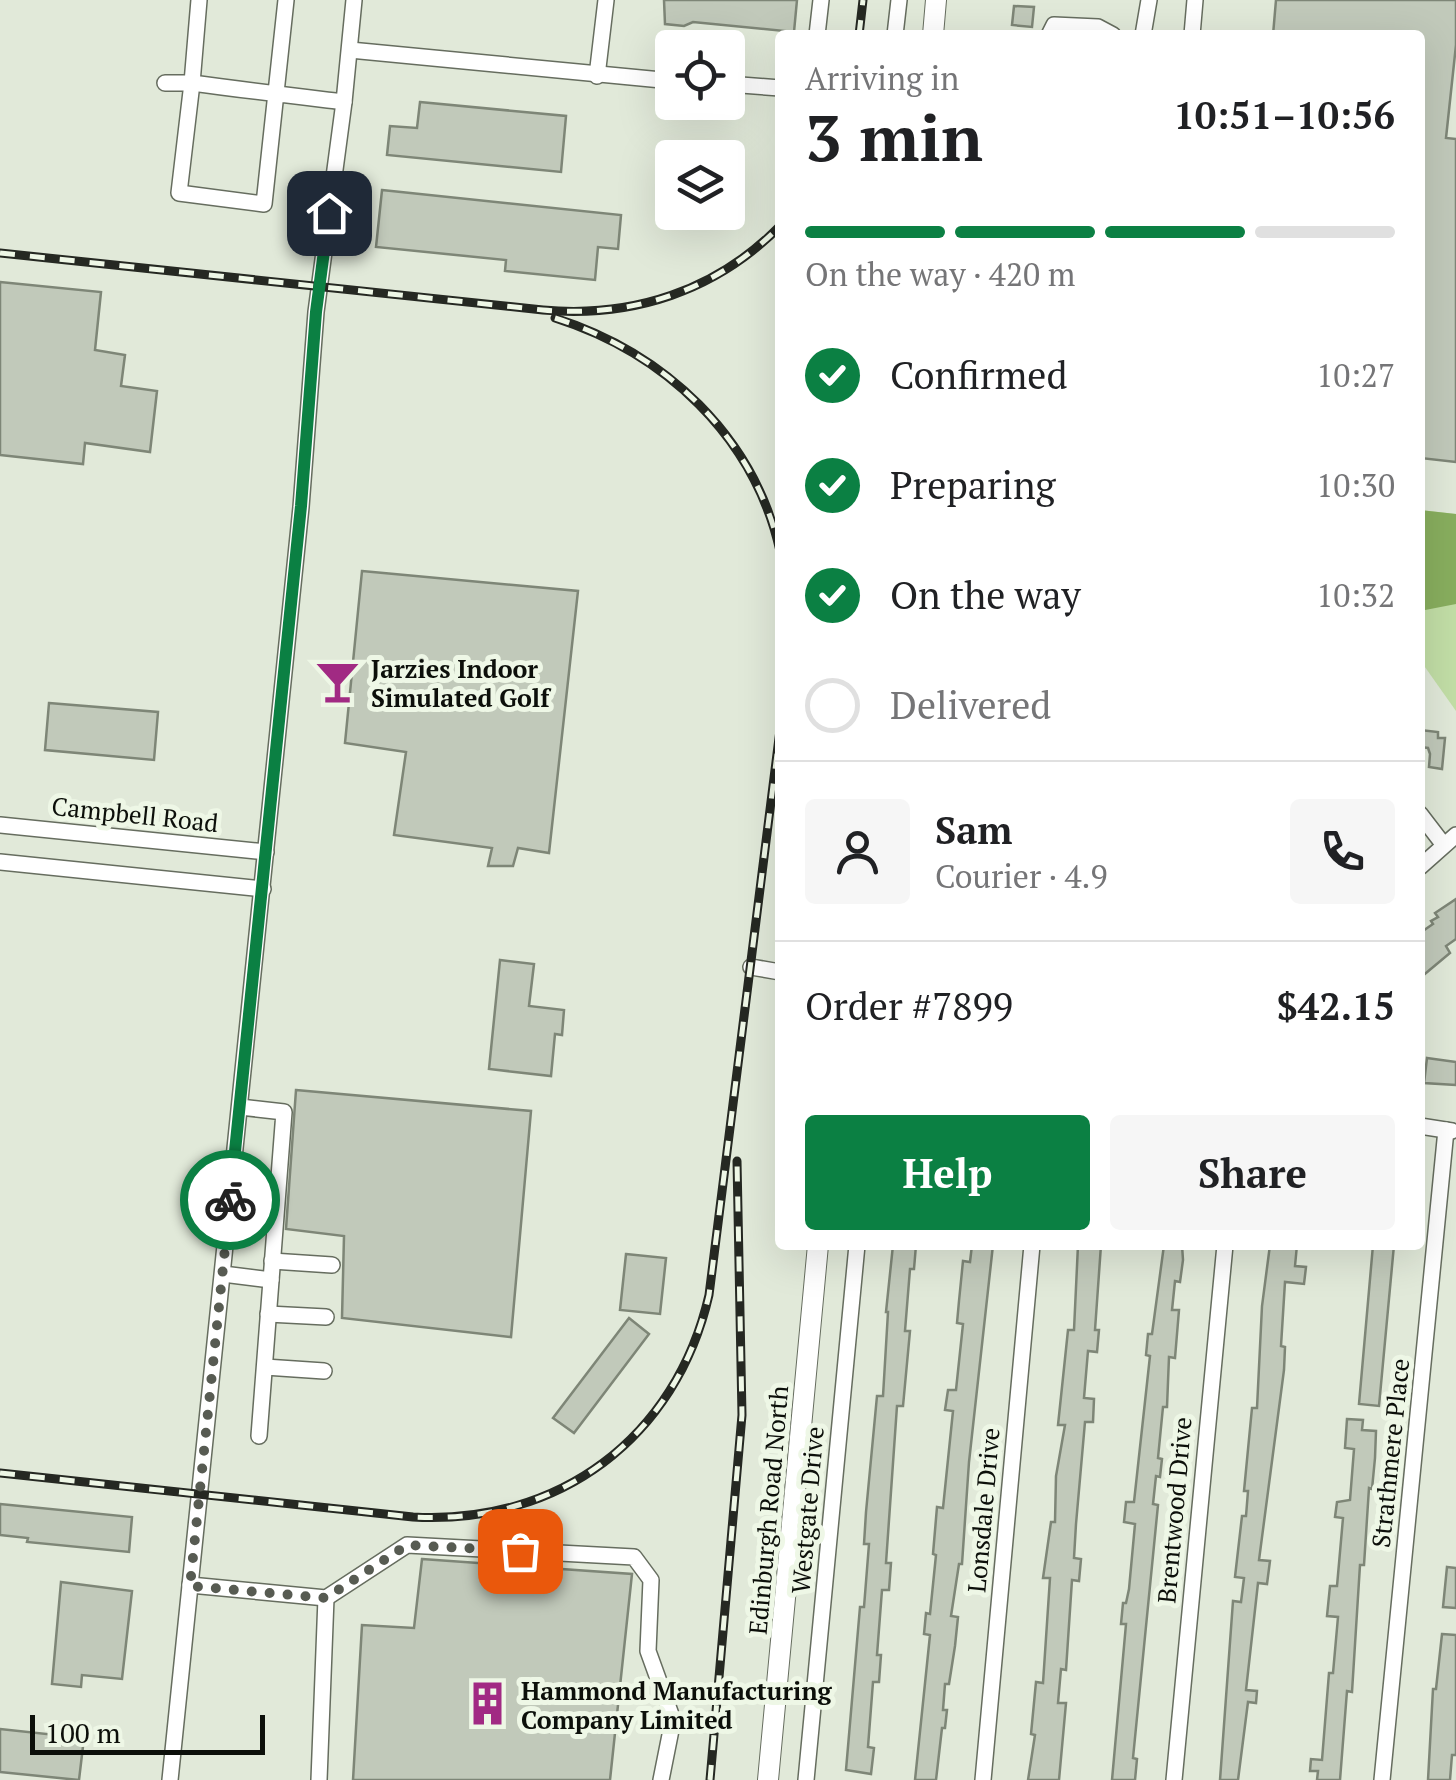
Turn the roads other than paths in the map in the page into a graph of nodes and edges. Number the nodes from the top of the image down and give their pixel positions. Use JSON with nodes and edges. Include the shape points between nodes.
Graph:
{"nodes":[{"id":1,"x":199,"y":0,"type":"edge"},
{"id":2,"x":286,"y":0,"type":"edge"},
{"id":3,"x":354,"y":0,"type":"edge"},
{"id":4,"x":821,"y":0,"type":"edge"},
{"id":5,"x":899,"y":0,"type":"edge"},
{"id":6,"x":936,"y":0,"type":"edge"},
{"id":7,"x":1149,"y":0,"type":"edge"},
{"id":8,"x":1195,"y":0,"type":"edge"},
{"id":9,"x":604,"y":1,"type":"edge"},
{"id":10,"x":818,"y":30,"type":"edge"},
{"id":11,"x":896,"y":30,"type":"edge"},
{"id":12,"x":933,"y":30,"type":"edge"},
{"id":13,"x":1051,"y":30,"type":"edge"},
{"id":14,"x":1104,"y":30,"type":"edge"},
{"id":15,"x":1145,"y":30,"type":"edge"},
{"id":16,"x":1192,"y":30,"type":"edge"},
{"id":17,"x":350,"y":50,"type":"junction"},
{"id":18,"x":597,"y":76,"type":"junction"},
{"id":19,"x":655,"y":80,"type":"edge"},
{"id":20,"x":165,"y":83,"type":"dead end"},
{"id":21,"x":192,"y":83,"type":"junction"},
{"id":22,"x":745,"y":85,"type":"edge"},
{"id":23,"x":775,"y":88,"type":"edge"},
{"id":24,"x":275,"y":94,"type":"junction"},
{"id":25,"x":344,"y":102,"type":"junction"},
{"id":26,"x":1425,"y":818,"type":"edge"},
{"id":27,"x":0,"y":825,"type":"edge"},
{"id":28,"x":1450,"y":840,"type":"edge"},
{"id":29,"x":266,"y":852,"type":"junction"},
{"id":30,"x":0,"y":862,"type":"edge"},
{"id":31,"x":1425,"y":862,"type":"edge"},
{"id":32,"x":263,"y":889,"type":"junction"},
{"id":33,"x":750,"y":967,"type":"dead end"},
{"id":34,"x":775,"y":971,"type":"edge"},
{"id":35,"x":240,"y":1107,"type":"junction"},
{"id":36,"x":1425,"y":1127,"type":"edge"},
{"id":37,"x":1451,"y":1131,"type":"edge"},
{"id":38,"x":818,"y":1250,"type":"edge"},
{"id":39,"x":857,"y":1250,"type":"edge"},
{"id":40,"x":1032,"y":1250,"type":"edge"},
{"id":41,"x":1225,"y":1250,"type":"edge"},
{"id":42,"x":272,"y":1261,"type":"junction"},
{"id":43,"x":332,"y":1265,"type":"dead end"},
{"id":44,"x":223,"y":1274,"type":"junction"},
{"id":45,"x":271,"y":1280,"type":"junction"},
{"id":46,"x":268,"y":1314,"type":"junction"},
{"id":47,"x":326,"y":1317,"type":"dead end"},
{"id":48,"x":264,"y":1367,"type":"junction"},
{"id":49,"x":324,"y":1371,"type":"dead end"},
{"id":50,"x":260,"y":1436,"type":"dead end"},
{"id":51,"x":190,"y":1586,"type":"junction"},
{"id":52,"x":326,"y":1598,"type":"junction"},
{"id":53,"x":170,"y":1780,"type":"edge"},
{"id":54,"x":319,"y":1780,"type":"edge"},
{"id":55,"x":661,"y":1780,"type":"edge"},
{"id":56,"x":768,"y":1780,"type":"edge"},
{"id":57,"x":806,"y":1780,"type":"edge"},
{"id":58,"x":983,"y":1780,"type":"edge"},
{"id":59,"x":1174,"y":1780,"type":"edge"},
{"id":60,"x":1382,"y":1780,"type":"edge"}],
"edges":[{"from":1,"to":21,"type":"street"},
{"from":2,"to":24,"type":"street"},
{"from":3,"to":17,"type":"street"},
{"from":4,"to":10,"type":"street"},
{"from":5,"to":11,"type":"street"},
{"from":6,"to":12,"type":"main road"},
{"from":7,"to":15,"type":"street"},
{"from":8,"to":16,"type":"street"},
{"from":9,"to":18,"type":"street"},
{"from":13,"to":14,"type":"street"},
{"from":17,"to":18,"type":"street"},
{"from":17,"to":25,"type":"street"},
{"from":18,"to":19,"type":"street"},
{"from":20,"to":21,"type":"street"},
{"from":21,"to":24,"type":"street"},
{"from":21,"to":24,"type":"street","via":[[179,193],[264,204]]},
{"from":22,"to":23,"type":"street"},
{"from":24,"to":25,"type":"street"},
{"from":25,"to":29,"type":"street","via":[[316,312]]},
{"from":26,"to":28,"type":"street"},
{"from":27,"to":29,"type":"street","name":"Campbell Road"},
{"from":28,"to":31,"type":"street"},
{"from":29,"to":32,"type":"street"},
{"from":30,"to":32,"type":"street"},
{"from":32,"to":35,"type":"street"},
{"from":33,"to":34,"type":"street"},
{"from":35,"to":42,"type":"street","via":[[284,1112]]},
{"from":35,"to":44,"type":"street"},
{"from":36,"to":37,"type":"street"},
{"from":37,"to":60,"type":"street","name":"Strathmere Place"},
{"from":38,"to":56,"type":"main road","name":"Edinburgh Road North"},
{"from":39,"to":57,"type":"street","name":"Westgate Drive"},
{"from":40,"to":58,"type":"street","name":"Lonsdale Drive"},
{"from":41,"to":59,"type":"street","name":"Brentwood Drive"},
{"from":42,"to":43,"type":"street"},
{"from":42,"to":45,"type":"street"},
{"from":44,"to":45,"type":"street"},
{"from":44,"to":51,"type":"street"},
{"from":45,"to":46,"type":"street"},
{"from":46,"to":47,"type":"street"},
{"from":46,"to":48,"type":"street"},
{"from":48,"to":49,"type":"street"},
{"from":48,"to":50,"type":"street"},
{"from":51,"to":52,"type":"street"},
{"from":51,"to":53,"type":"street"},
{"from":52,"to":54,"type":"street"},
{"from":52,"to":55,"type":"street","via":[[407,1545],[634,1556],[652,1580],[648,1651],[673,1720]]}]}
